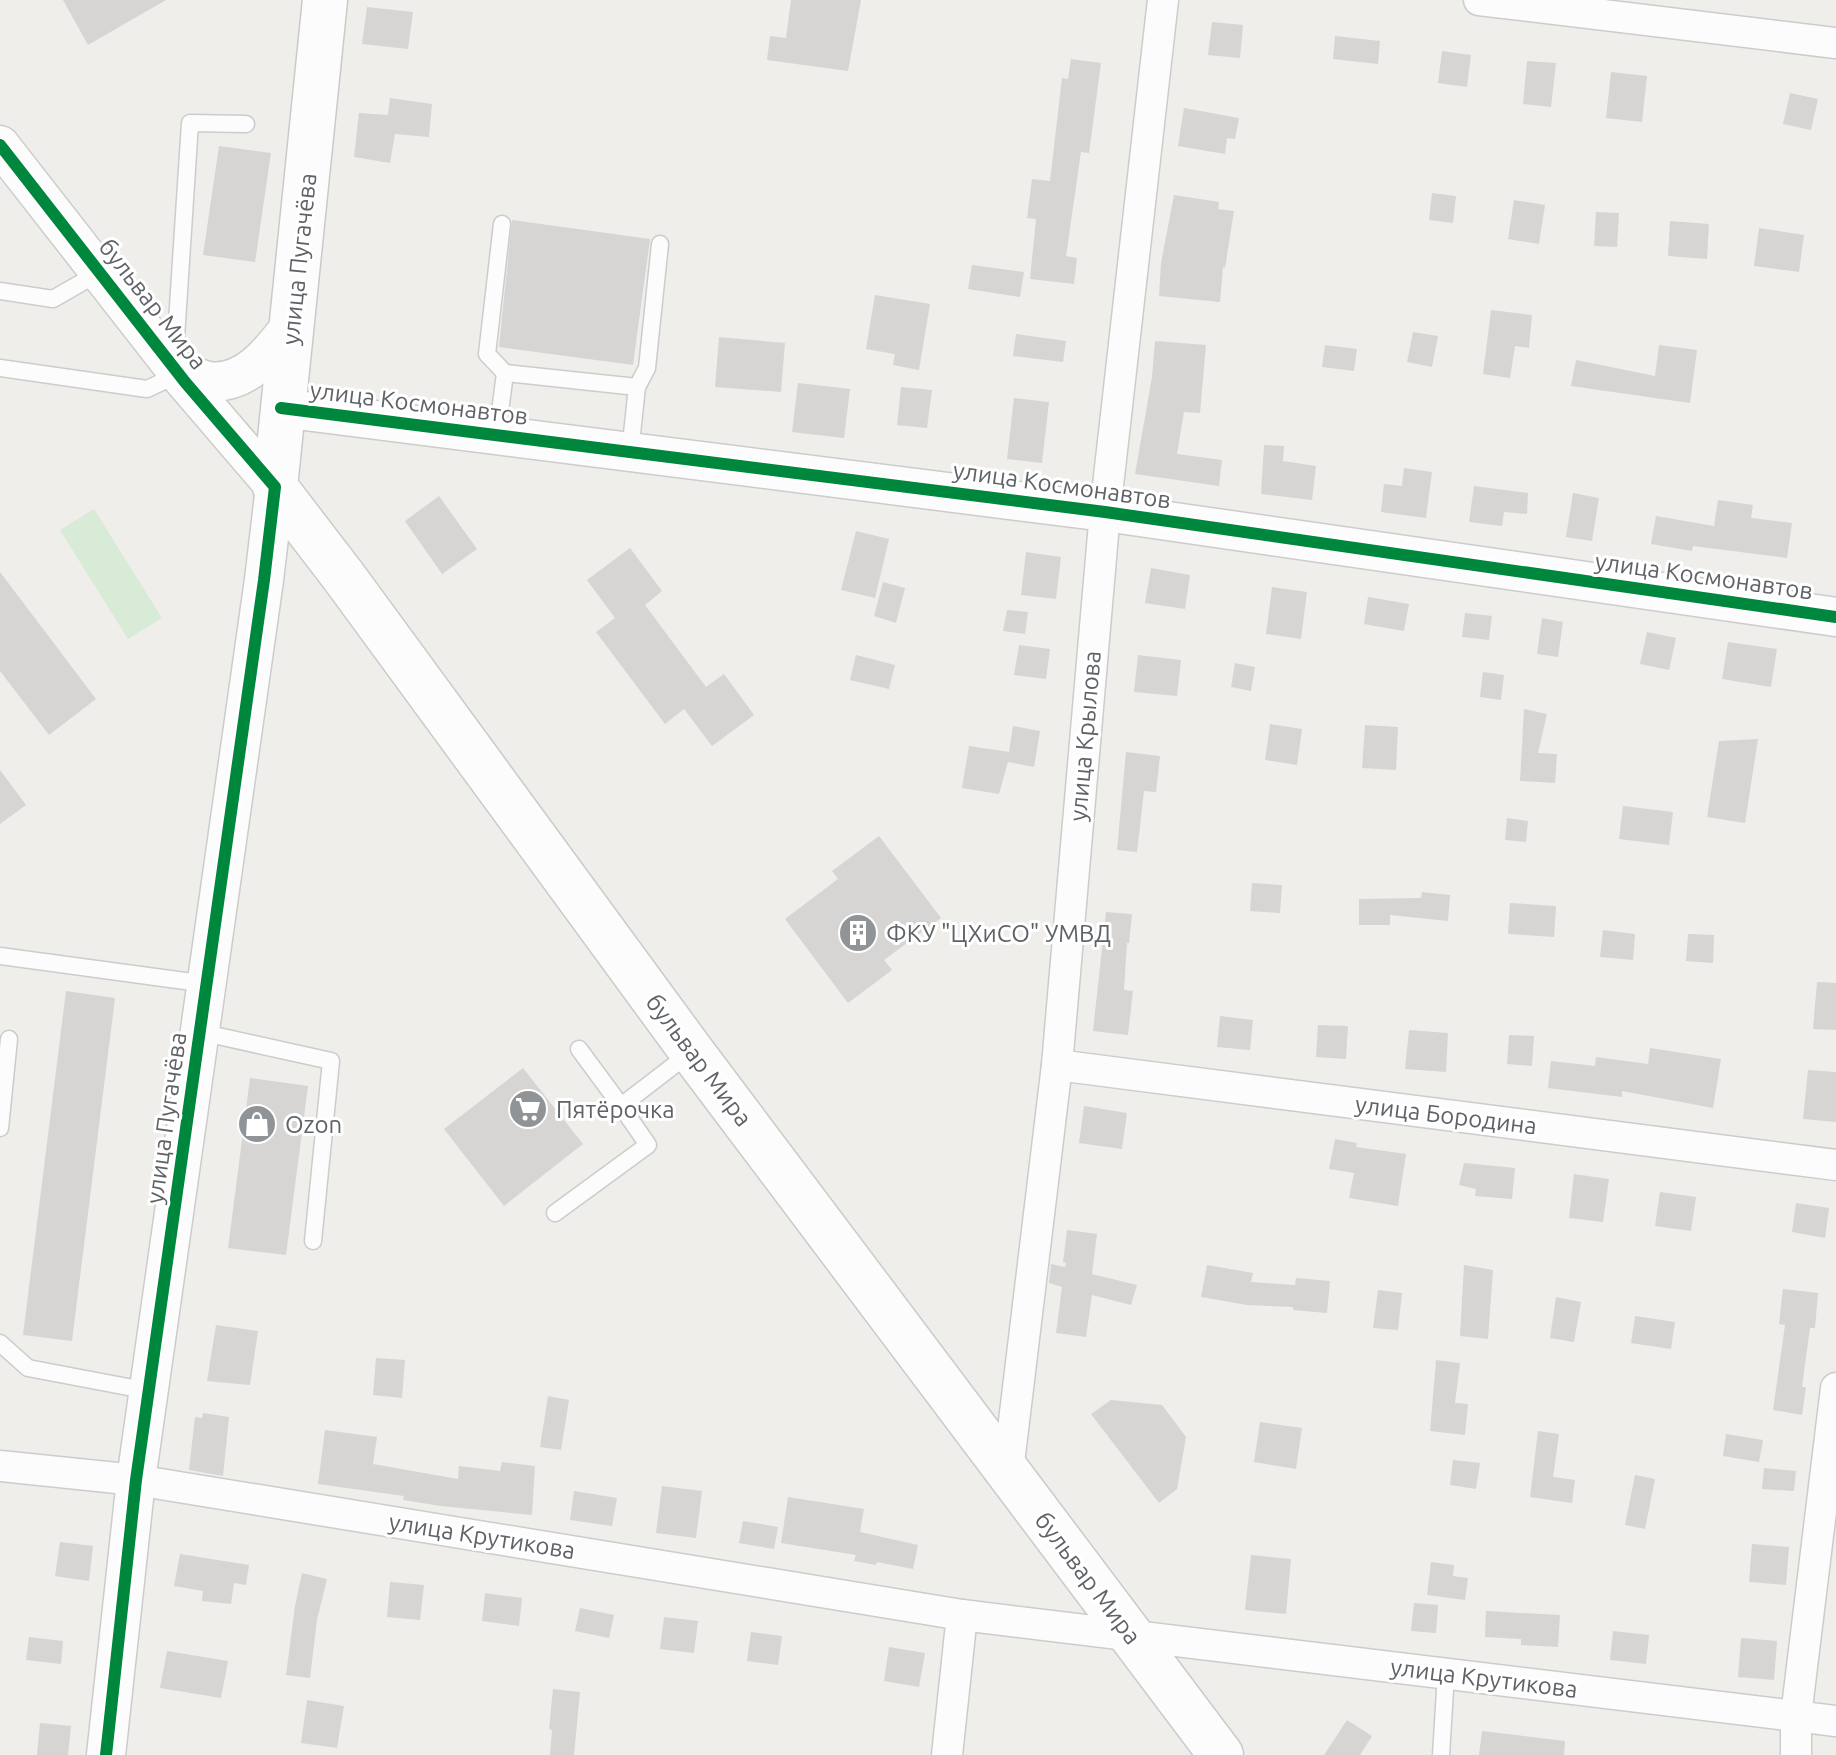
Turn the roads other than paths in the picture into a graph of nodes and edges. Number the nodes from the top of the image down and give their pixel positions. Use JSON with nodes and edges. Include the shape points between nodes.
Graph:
{"nodes":[{"id":1,"x":325,"y":0,"type":"edge"},
{"id":2,"x":1163,"y":0,"type":"edge"},
{"id":3,"x":1479,"y":0,"type":"edge"},
{"id":4,"x":1836,"y":43,"type":"edge"},
{"id":5,"x":246,"y":124,"type":"dead end"},
{"id":6,"x":0,"y":145,"type":"edge"},
{"id":7,"x":502,"y":224,"type":"dead end"},
{"id":8,"x":660,"y":244,"type":"dead end"},
{"id":9,"x":100,"y":272,"type":"junction"},
{"id":10,"x":0,"y":291,"type":"edge"},
{"id":11,"x":293,"y":323,"type":"junction"},
{"id":12,"x":0,"y":368,"type":"edge"},
{"id":13,"x":174,"y":368,"type":"junction"},
{"id":14,"x":505,"y":373,"type":"junction"},
{"id":15,"x":637,"y":387,"type":"junction"},
{"id":16,"x":281,"y":408,"type":"junction"},
{"id":17,"x":497,"y":435,"type":"junction"},
{"id":18,"x":630,"y":452,"type":"junction"},
{"id":19,"x":275,"y":487,"type":"junction"},
{"id":20,"x":1105,"y":512,"type":"junction"},
{"id":21,"x":1836,"y":617,"type":"edge"},
{"id":22,"x":0,"y":956,"type":"edge"},
{"id":23,"x":207,"y":984,"type":"junction"},
{"id":24,"x":200,"y":1032,"type":"junction"},
{"id":25,"x":9,"y":1039,"type":"dead end"},
{"id":26,"x":579,"y":1049,"type":"dead end"},
{"id":27,"x":692,"y":1052,"type":"junction"},
{"id":28,"x":1057,"y":1065,"type":"junction"},
{"id":29,"x":621,"y":1106,"type":"junction"},
{"id":30,"x":0,"y":1128,"type":"edge"},
{"id":31,"x":1836,"y":1165,"type":"edge"},
{"id":32,"x":555,"y":1213,"type":"dead end"},
{"id":33,"x":313,"y":1241,"type":"dead end"},
{"id":34,"x":0,"y":1343,"type":"edge"},
{"id":35,"x":1836,"y":1388,"type":"edge"},
{"id":36,"x":149,"y":1391,"type":"junction"},
{"id":37,"x":0,"y":1466,"type":"edge"},
{"id":38,"x":1008,"y":1471,"type":"junction"},
{"id":39,"x":136,"y":1480,"type":"junction"},
{"id":40,"x":962,"y":1615,"type":"junction"},
{"id":41,"x":1131,"y":1636,"type":"junction"},
{"id":42,"x":1446,"y":1674,"type":"junction"},
{"id":43,"x":1796,"y":1716,"type":"junction"},
{"id":44,"x":1836,"y":1721,"type":"edge"},
{"id":45,"x":106,"y":1755,"type":"edge"},
{"id":46,"x":947,"y":1755,"type":"edge"},
{"id":47,"x":1221,"y":1755,"type":"edge"},
{"id":48,"x":1441,"y":1755,"type":"edge"},
{"id":49,"x":1796,"y":1755,"type":"edge"}],
"edges":[{"from":1,"to":11,"type":"main road","name":"улица Пугачёва"},
{"from":2,"to":20,"type":"street","name":"улица Крылова"},
{"from":3,"to":4,"type":"street"},
{"from":5,"to":13,"type":"lane","via":[[190,123]]},
{"from":6,"to":9,"type":"street","name":"бульвар Мира"},
{"from":7,"to":14,"type":"lane","via":[[487,354]]},
{"from":8,"to":15,"type":"lane","via":[[647,368]]},
{"from":9,"to":10,"type":"lane","via":[[53,299]]},
{"from":9,"to":13,"type":"street","name":"бульвар Мира"},
{"from":11,"to":13,"type":"street","name":"бульвар Мира","via":[[258,364],[239,377],[206,380]]},
{"from":11,"to":16,"type":"main road","name":"улица Пугачёва"},
{"from":12,"to":13,"type":"lane","via":[[147,389]]},
{"from":13,"to":19,"type":"street","name":"бульвар Мира"},
{"from":14,"to":15,"type":"lane"},
{"from":14,"to":17,"type":"lane"},
{"from":15,"to":18,"type":"lane"},
{"from":16,"to":17,"type":"street","name":"улица Космонавтов"},
{"from":16,"to":19,"type":"main road","name":"улица Пугачёва"},
{"from":17,"to":18,"type":"street","name":"улица Космонавтов"},
{"from":18,"to":20,"type":"street","name":"улица Космонавтов"},
{"from":19,"to":23,"type":"street","name":"улица Пугачёва"},
{"from":19,"to":27,"type":"main road","name":"бульвар Мира"},
{"from":20,"to":21,"type":"street","name":"улица Космонавтов"},
{"from":20,"to":28,"type":"street","name":"улица Крылова"},
{"from":22,"to":23,"type":"lane"},
{"from":23,"to":24,"type":"street","name":"улица Пугачёва"},
{"from":24,"to":33,"type":"lane","via":[[331,1061]]},
{"from":24,"to":36,"type":"street","name":"улица Пугачёва"},
{"from":25,"to":30,"type":"lane"},
{"from":26,"to":29,"type":"lane"},
{"from":27,"to":29,"type":"lane"},
{"from":27,"to":38,"type":"main road","name":"бульвар Мира"},
{"from":28,"to":31,"type":"street","name":"улица Бородина"},
{"from":28,"to":38,"type":"street","name":"улица Крылова"},
{"from":29,"to":32,"type":"lane","via":[[648,1145]]},
{"from":34,"to":36,"type":"lane","via":[[28,1368]]},
{"from":35,"to":43,"type":"street"},
{"from":36,"to":39,"type":"street","name":"улица Пугачёва"},
{"from":37,"to":39,"type":"street","name":"улица Крутикова"},
{"from":38,"to":41,"type":"main road","name":"бульвар Мира"},
{"from":39,"to":40,"type":"street","name":"улица Крутикова"},
{"from":39,"to":45,"type":"street","name":"улица Пугачёва"},
{"from":40,"to":41,"type":"street"},
{"from":40,"to":46,"type":"street"},
{"from":41,"to":42,"type":"street","name":"улица Крутикова"},
{"from":41,"to":47,"type":"main road","name":"бульвар Мира"},
{"from":42,"to":43,"type":"street","name":"улица Крутикова"},
{"from":42,"to":48,"type":"lane"},
{"from":43,"to":44,"type":"street","name":"улица Крутикова"},
{"from":43,"to":49,"type":"street"}]}
